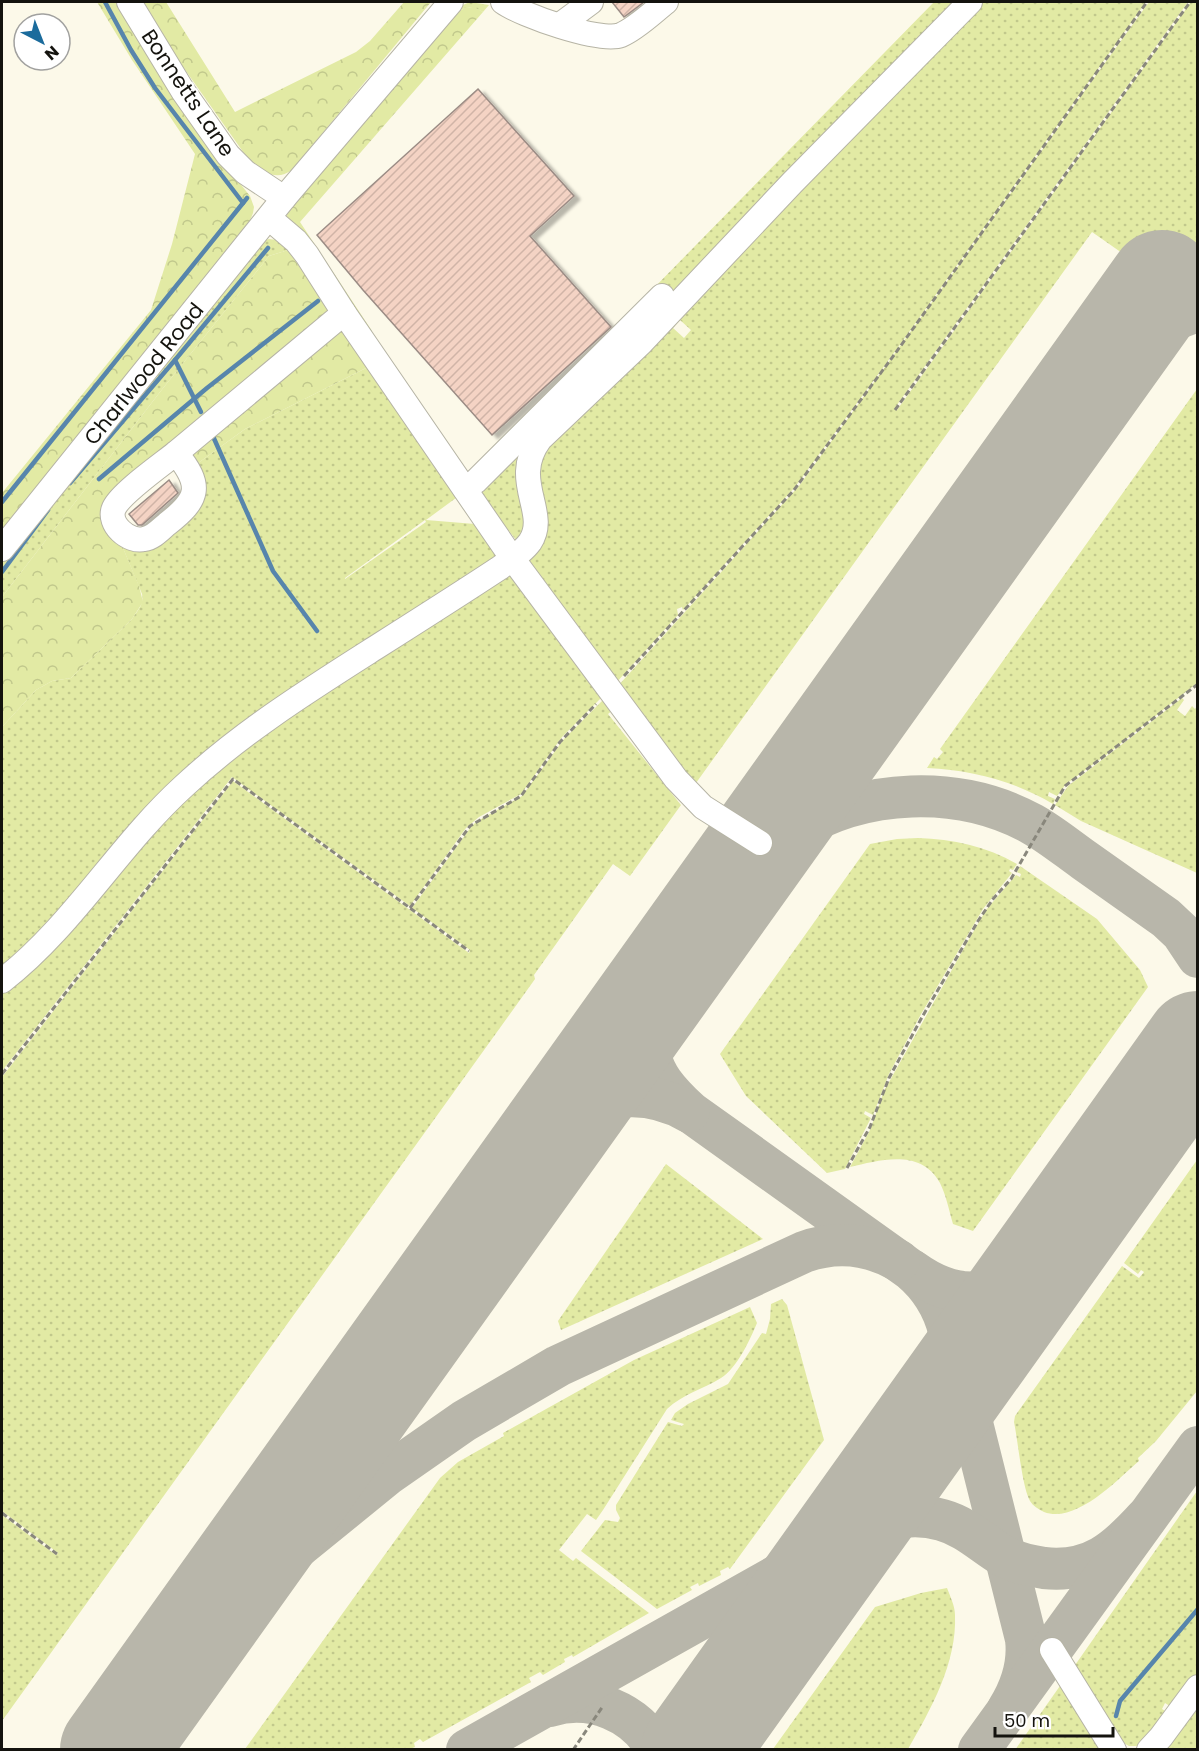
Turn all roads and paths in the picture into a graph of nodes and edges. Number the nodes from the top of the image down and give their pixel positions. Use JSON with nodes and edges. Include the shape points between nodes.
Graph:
{"nodes":[{"id":1,"x":129,"y":2,"type":"edge"},
{"id":2,"x":451,"y":2,"type":"edge"},
{"id":3,"x":503,"y":2,"type":"edge"},
{"id":4,"x":591,"y":2,"type":"edge"},
{"id":5,"x":666,"y":2,"type":"edge"},
{"id":6,"x":970,"y":2,"type":"edge"},
{"id":7,"x":1147,"y":2,"type":"edge"},
{"id":8,"x":1190,"y":2,"type":"edge"},
{"id":9,"x":560,"y":25,"type":"junction"},
{"id":10,"x":284,"y":198,"type":"junction"},
{"id":11,"x":269,"y":218,"type":"junction"},
{"id":12,"x":662,"y":296,"type":"dead end"},
{"id":13,"x":344,"y":313,"type":"junction"},
{"id":14,"x":895,"y":410,"type":"dead end"},
{"id":15,"x":176,"y":453,"type":"dead end"},
{"id":16,"x":465,"y":489,"type":"junction"},
{"id":17,"x":2,"y":549,"type":"edge"},
{"id":18,"x":512,"y":558,"type":"junction"},
{"id":19,"x":1197,"y":684,"type":"edge"},
{"id":20,"x":610,"y":691,"type":"junction"},
{"id":21,"x":760,"y":843,"type":"dead end"},
{"id":22,"x":410,"y":908,"type":"junction"},
{"id":23,"x":469,"y":951,"type":"dead end"},
{"id":24,"x":2,"y":981,"type":"edge"},
{"id":25,"x":2,"y":1074,"type":"edge"},
{"id":26,"x":847,"y":1168,"type":"dead end"},
{"id":27,"x":2,"y":1513,"type":"edge"},
{"id":28,"x":57,"y":1554,"type":"dead end"},
{"id":29,"x":1052,"y":1650,"type":"dead end"},
{"id":30,"x":1197,"y":1687,"type":"edge"},
{"id":31,"x":603,"y":1706,"type":"dead end"},
{"id":32,"x":573,"y":1749,"type":"edge"},
{"id":33,"x":1114,"y":1749,"type":"edge"},
{"id":34,"x":1149,"y":1749,"type":"edge"}],
"edges":[{"from":1,"to":10,"type":"street","name":"Bonnetts Lane","via":[[228,155],[245,172]]},
{"from":2,"to":10,"type":"street","name":"Charlwood Road"},
{"from":3,"to":9,"type":"street"},
{"from":4,"to":9,"type":"street"},
{"from":5,"to":9,"type":"street","via":[[616,36]]},
{"from":6,"to":18,"type":"street","via":[[641,343],[540,439],[527,470],[536,525],[531,541]]},
{"from":7,"to":20,"type":"path","via":[[794,490]]},
{"from":8,"to":14,"type":"path"},
{"from":10,"to":11,"type":"street","name":"Charlwood Road"},
{"from":11,"to":13,"type":"street","via":[[296,241]]},
{"from":11,"to":17,"type":"street","name":"Charlwood Road"},
{"from":12,"to":16,"type":"street"},
{"from":13,"to":15,"type":"street"},
{"from":13,"to":16,"type":"street"},
{"from":16,"to":18,"type":"street"},
{"from":18,"to":20,"type":"street"},
{"from":18,"to":24,"type":"street","via":[[305,693],[214,759],[159,810],[43,946]]},
{"from":19,"to":26,"type":"path","via":[[1065,786],[1011,879],[986,908],[921,1018]]},
{"from":20,"to":21,"type":"street","via":[[690,795]]},
{"from":20,"to":22,"type":"path","via":[[560,742],[521,796],[470,826]]},
{"from":22,"to":23,"type":"path"},
{"from":22,"to":25,"type":"path","via":[[233,779]]},
{"from":27,"to":28,"type":"path"},
{"from":29,"to":33,"type":"street"},
{"from":30,"to":34,"type":"street"},
{"from":31,"to":32,"type":"path"}]}
